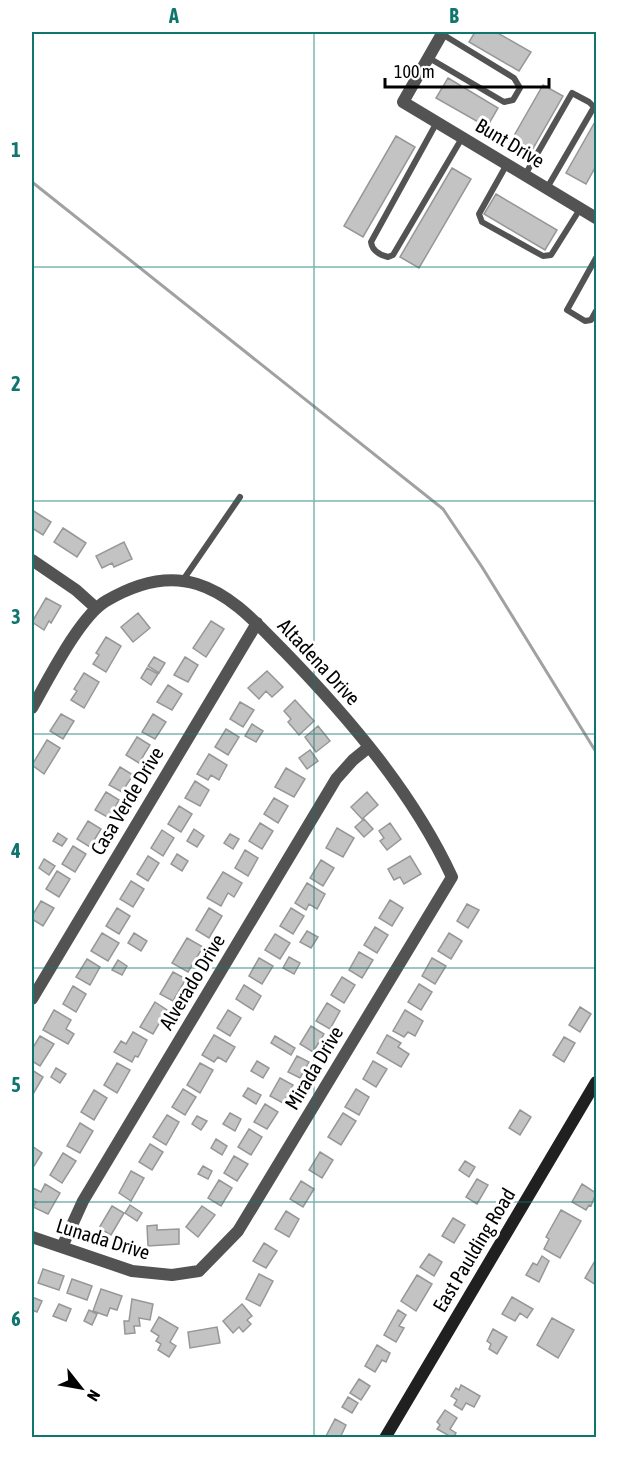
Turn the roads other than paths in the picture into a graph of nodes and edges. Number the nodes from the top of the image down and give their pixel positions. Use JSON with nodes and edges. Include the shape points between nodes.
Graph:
{"nodes":[{"id":1,"x":442,"y":33,"type":"edge"},
{"id":2,"x":428,"y":57,"type":"junction"},
{"id":3,"x":437,"y":122,"type":"junction"},
{"id":4,"x":462,"y":137,"type":"junction"},
{"id":5,"x":507,"y":164,"type":"junction"},
{"id":6,"x":525,"y":175,"type":"junction"},
{"id":7,"x":547,"y":188,"type":"junction"},
{"id":8,"x":580,"y":208,"type":"junction"},
{"id":9,"x":597,"y":218,"type":"edge"},
{"id":10,"x":597,"y":258,"type":"edge"},
{"id":11,"x":597,"y":311,"type":"edge"},
{"id":12,"x":240,"y":497,"type":"dead end"},
{"id":13,"x":32,"y":560,"type":"edge"},
{"id":14,"x":182,"y":581,"type":"junction"},
{"id":15,"x":96,"y":608,"type":"junction"},
{"id":16,"x":256,"y":624,"type":"junction"},
{"id":17,"x":32,"y":708,"type":"edge"},
{"id":18,"x":369,"y":747,"type":"junction"},
{"id":19,"x":452,"y":877,"type":"joint"},
{"id":20,"x":32,"y":999,"type":"edge"},
{"id":21,"x":597,"y":1082,"type":"edge"},
{"id":22,"x":32,"y":1237,"type":"edge"},
{"id":23,"x":62,"y":1247,"type":"junction"},
{"id":24,"x":199,"y":1271,"type":"joint"},
{"id":25,"x":385,"y":1437,"type":"edge"}],
"edges":[{"from":1,"to":2,"type":"street"},
{"from":1,"to":2,"type":"lane","via":[[514,78],[520,88],[513,100],[504,102]]},
{"from":2,"to":3,"type":"street","name":"Bunt Drive","via":[[403,102]]},
{"from":3,"to":4,"type":"street","name":"Bunt Drive"},
{"from":3,"to":4,"type":"lane","via":[[371,242],[371,247],[383,255],[393,255]]},
{"from":4,"to":5,"type":"street","name":"Bunt Drive"},
{"from":5,"to":6,"type":"street","name":"Bunt Drive"},
{"from":5,"to":8,"type":"lane","via":[[479,214],[482,222],[543,256],[551,255]]},
{"from":6,"to":7,"type":"street","name":"Bunt Drive"},
{"from":6,"to":7,"type":"lane","via":[[572,93],[589,102],[594,107]]},
{"from":7,"to":8,"type":"street","name":"Bunt Drive"},
{"from":8,"to":9,"type":"street","name":"Bunt Drive"},
{"from":10,"to":11,"type":"lane","via":[[567,310],[585,321],[591,320]]},
{"from":12,"to":14,"type":"lane"},
{"from":13,"to":15,"type":"street"},
{"from":14,"to":15,"type":"street","name":"Altadena Drive","via":[[141,584]]},
{"from":14,"to":16,"type":"street","name":"Altadena Drive","via":[[219,592]]},
{"from":15,"to":17,"type":"street","via":[[84,621]]},
{"from":16,"to":18,"type":"street","name":"Altadena Drive","via":[[314,682]]},
{"from":16,"to":20,"type":"street","name":"Casa Verde Drive"},
{"from":18,"to":19,"type":"street","name":"Altadena Drive","via":[[404,796]]},
{"from":18,"to":23,"type":"street","name":"Alverado Drive","via":[[336,779],[83,1201]]},
{"from":19,"to":24,"type":"street","name":"Mirada Drive","via":[[238,1231]]},
{"from":21,"to":25,"type":"main road","name":"East Paulding Road"},
{"from":22,"to":23,"type":"street","name":"Lunada Drive"},
{"from":23,"to":24,"type":"street","name":"Lunada Drive","via":[[143,1274]]}]}
